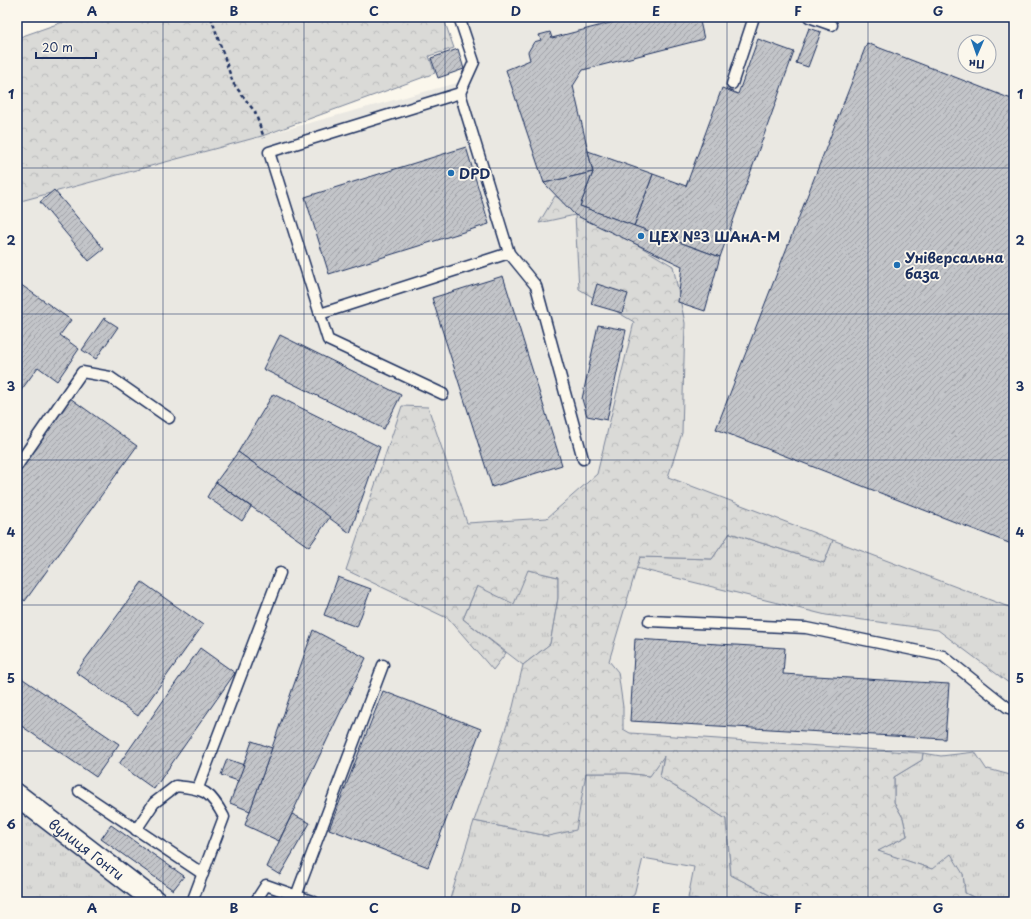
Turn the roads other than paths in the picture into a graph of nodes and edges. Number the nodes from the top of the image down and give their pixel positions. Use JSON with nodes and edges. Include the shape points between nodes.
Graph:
{"nodes":[{"id":1,"x":459,"y":17,"type":"edge"},
{"id":2,"x":754,"y":17,"type":"edge"},
{"id":3,"x":809,"y":17,"type":"edge"},
{"id":4,"x":832,"y":25,"type":"dead end"},
{"id":5,"x":732,"y":84,"type":"dead end"},
{"id":6,"x":460,"y":93,"type":"junction"},
{"id":7,"x":509,"y":253,"type":"junction"},
{"id":8,"x":320,"y":314,"type":"junction"},
{"id":9,"x":443,"y":394,"type":"dead end"},
{"id":10,"x":169,"y":418,"type":"dead end"},
{"id":11,"x":583,"y":459,"type":"dead end"},
{"id":12,"x":17,"y":466,"type":"edge"},
{"id":13,"x":280,"y":573,"type":"dead end"},
{"id":14,"x":649,"y":621,"type":"dead end"},
{"id":15,"x":383,"y":665,"type":"dead end"},
{"id":16,"x":1014,"y":710,"type":"edge"},
{"id":17,"x":198,"y":788,"type":"junction"},
{"id":18,"x":79,"y":791,"type":"dead end"},
{"id":19,"x":17,"y":795,"type":"edge"},
{"id":20,"x":136,"y":830,"type":"junction"},
{"id":21,"x":203,"y":874,"type":"junction"},
{"id":22,"x":296,"y":896,"type":"junction"},
{"id":23,"x":156,"y":902,"type":"edge"},
{"id":24,"x":192,"y":902,"type":"edge"},
{"id":25,"x":255,"y":902,"type":"edge"},
{"id":26,"x":314,"y":902,"type":"edge"}],
"edges":[{"from":1,"to":6,"type":"lane","via":[[474,62]]},
{"from":2,"to":5,"type":"lane"},
{"from":3,"to":4,"type":"lane"},
{"from":6,"to":7,"type":"lane"},
{"from":6,"to":8,"type":"lane","via":[[269,152]]},
{"from":7,"to":8,"type":"lane"},
{"from":7,"to":11,"type":"lane","via":[[536,286]]},
{"from":8,"to":9,"type":"lane","via":[[328,340]]},
{"from":10,"to":12,"type":"lane","via":[[110,377],[82,372]]},
{"from":13,"to":17,"type":"lane"},
{"from":14,"to":16,"type":"lane","via":[[806,628],[943,656]]},
{"from":15,"to":22,"type":"lane"},
{"from":17,"to":20,"type":"lane","via":[[176,786],[154,803]]},
{"from":17,"to":21,"type":"lane","via":[[213,798],[224,817]]},
{"from":18,"to":20,"type":"lane"},
{"from":19,"to":23,"type":"street","name":"вулиця Гонти"},
{"from":20,"to":21,"type":"lane"},
{"from":21,"to":24,"type":"lane"},
{"from":22,"to":25,"type":"lane","via":[[266,885]]},
{"from":22,"to":26,"type":"lane"}]}
